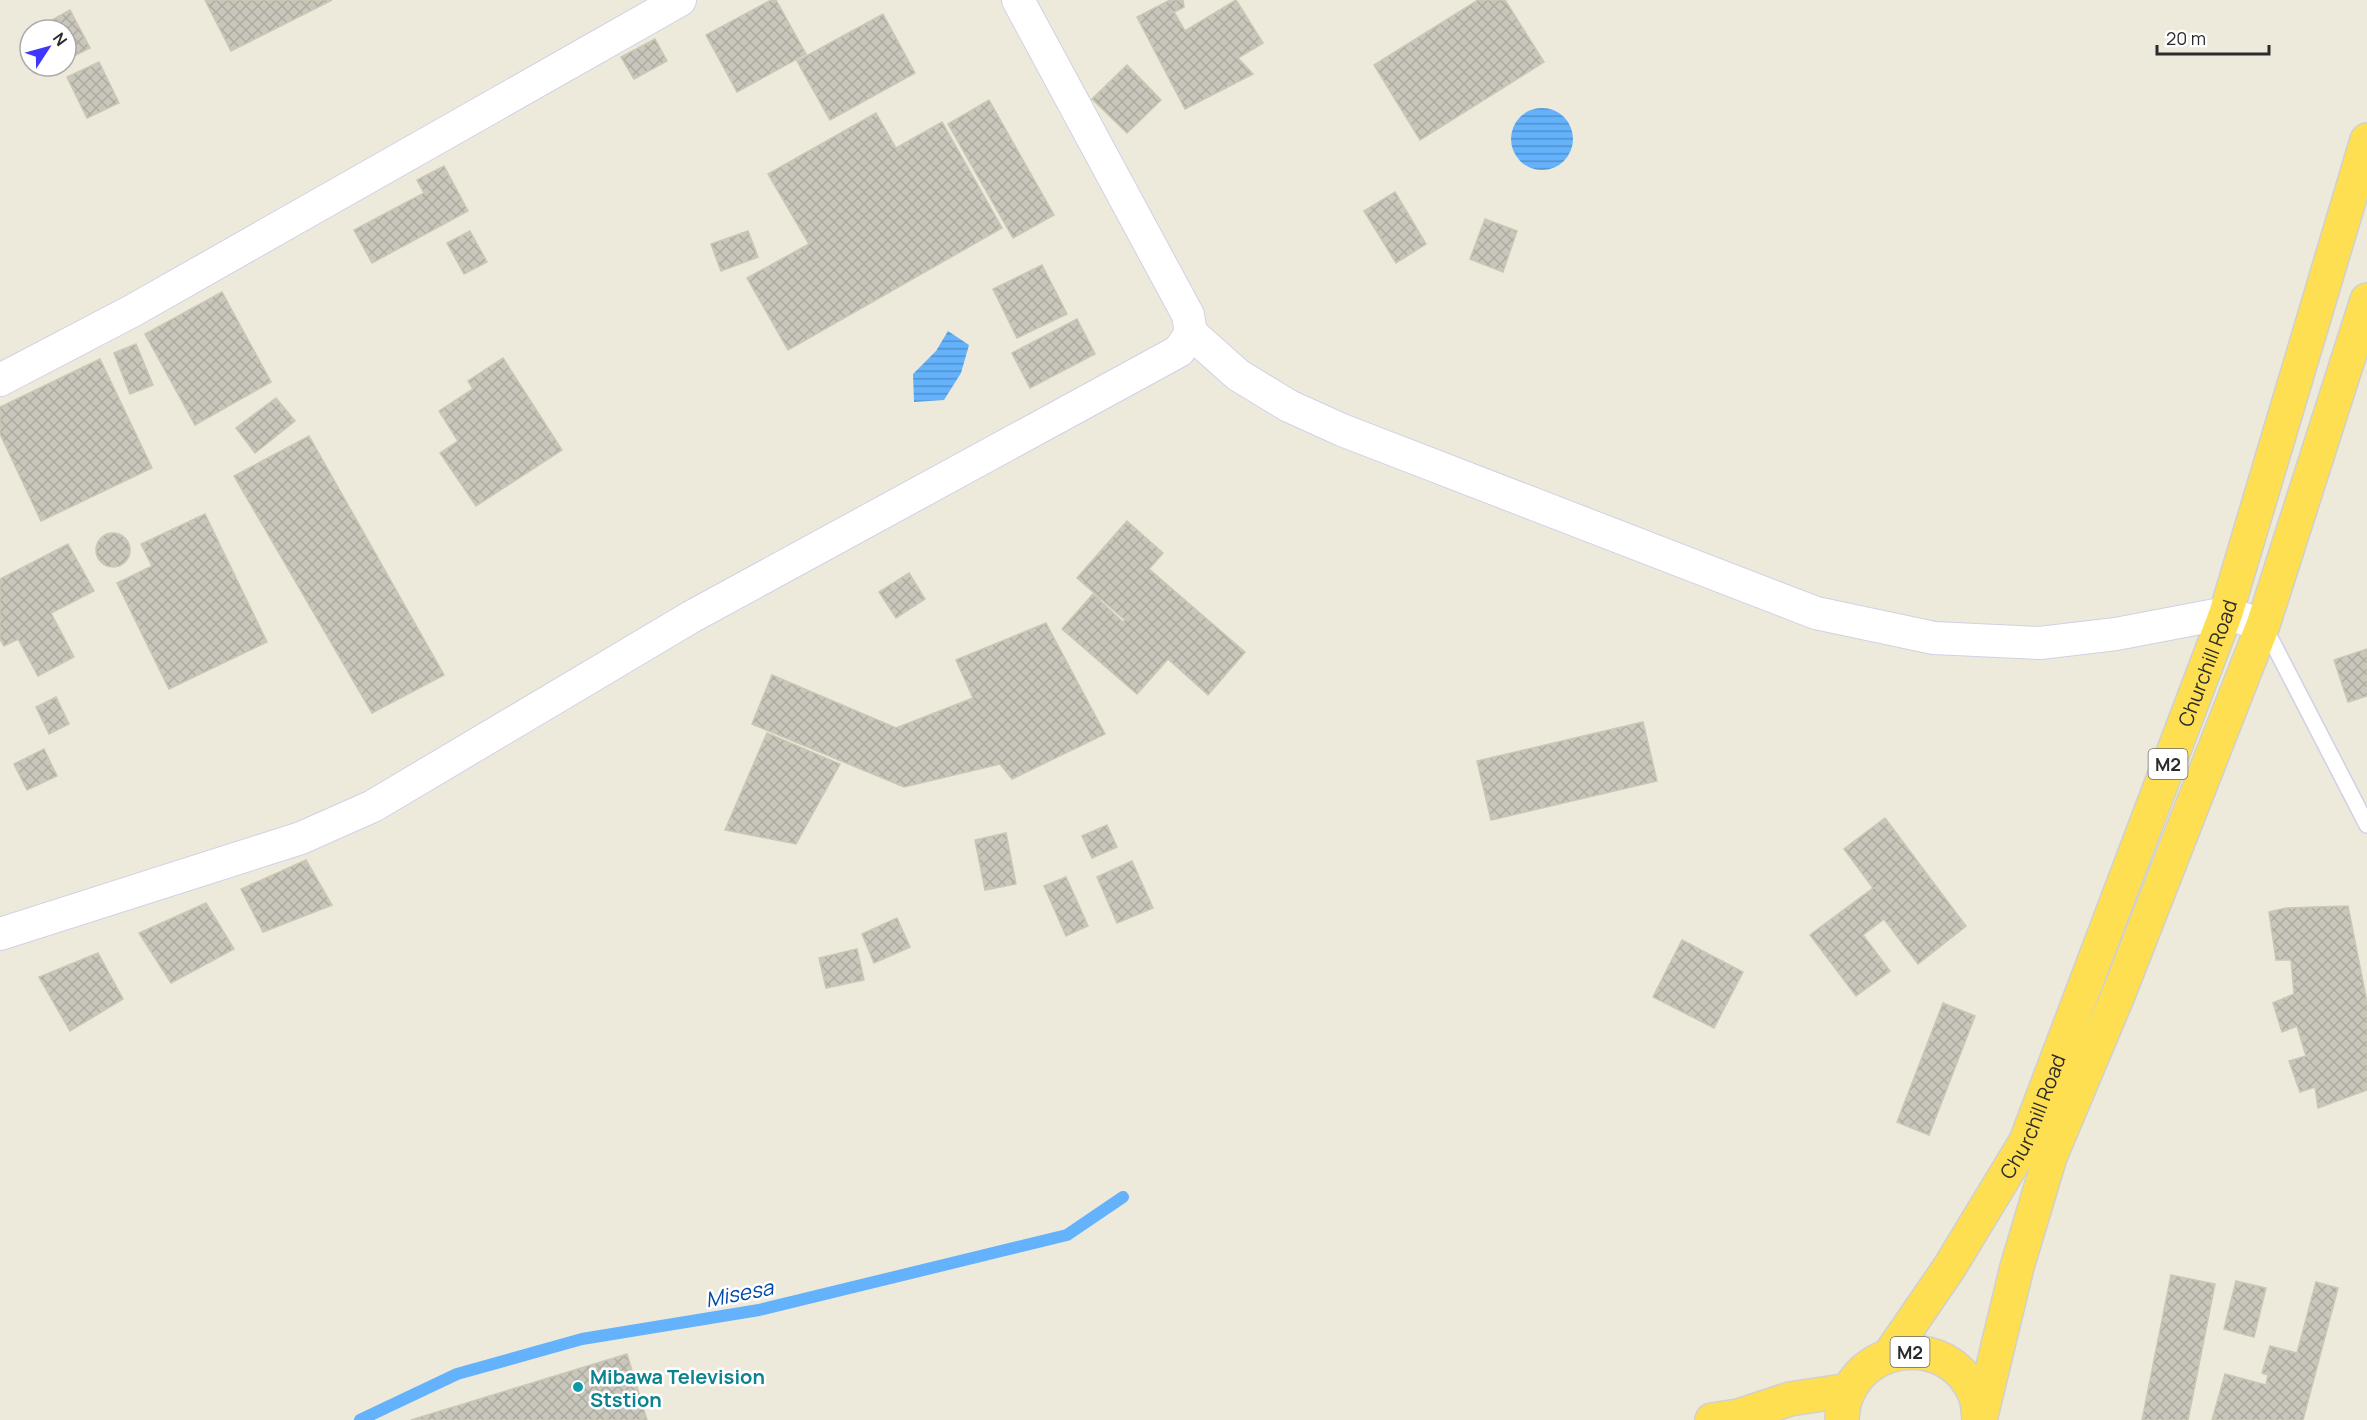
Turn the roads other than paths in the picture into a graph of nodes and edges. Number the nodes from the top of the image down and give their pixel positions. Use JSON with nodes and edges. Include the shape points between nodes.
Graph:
{"nodes":[{"id":1,"x":680,"y":0,"type":"edge"},
{"id":2,"x":1018,"y":0,"type":"edge"},
{"id":3,"x":2367,"y":140,"type":"edge"},
{"id":4,"x":2367,"y":300,"type":"edge"},
{"id":5,"x":1191,"y":333,"type":"junction"},
{"id":6,"x":0,"y":380,"type":"edge"},
{"id":7,"x":2226,"y":613,"type":"junction"},
{"id":8,"x":2263,"y":624,"type":"junction"},
{"id":9,"x":2367,"y":825,"type":"edge"},
{"id":10,"x":0,"y":934,"type":"edge"},
{"id":11,"x":1890,"y":1354,"type":"junction"},
{"id":12,"x":1845,"y":1405,"type":"edge"},
{"id":13,"x":1712,"y":1420,"type":"edge"},
{"id":14,"x":1979,"y":1420,"type":"edge"}],
"edges":[{"from":1,"to":6,"type":"street","via":[[132,311]]},
{"from":2,"to":5,"type":"street","via":[[1188,315]]},
{"from":3,"to":7,"type":"highway","name":"Churchill Road","number":"M2"},
{"from":4,"to":8,"type":"highway","name":"Churchill Road","number":"M2"},
{"from":5,"to":7,"type":"street","via":[[1238,375],[1288,406],[1816,613],[1934,638],[2040,643],[2116,634]]},
{"from":5,"to":10,"type":"street","via":[[1179,351],[691,617],[373,806],[301,838]]},
{"from":7,"to":8,"type":"street"},
{"from":7,"to":11,"type":"highway","name":"Churchill Road","number":"M2","via":[[2026,1141],[1949,1268]]},
{"from":8,"to":9,"type":"lane"},
{"from":8,"to":14,"type":"highway","name":"Churchill Road","number":"M2","via":[[2119,993],[2050,1157],[2017,1267]]},
{"from":11,"to":12,"type":"highway","number":"M2","via":[[1865,1367]]},
{"from":11,"to":14,"type":"highway","number":"M2","via":[[1916,1351],[1942,1359],[1962,1375],[1976,1398]]},
{"from":12,"to":13,"type":"highway","number":"M2","via":[[1790,1399]]}]}
